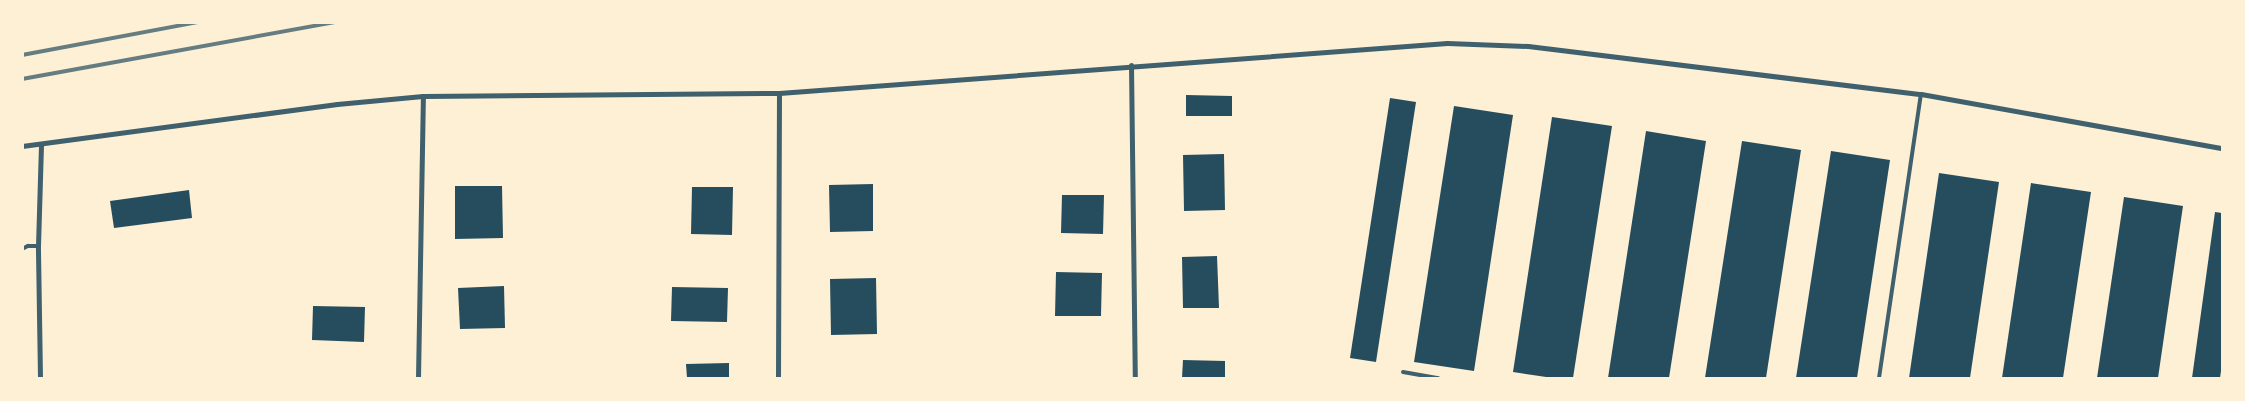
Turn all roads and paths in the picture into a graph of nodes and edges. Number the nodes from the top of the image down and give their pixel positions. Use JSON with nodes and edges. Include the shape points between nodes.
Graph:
{"nodes":[{"id":1,"x":1131,"y":65,"type":"junction"},
{"id":2,"x":779,"y":93,"type":"junction"},
{"id":3,"x":1921,"y":94,"type":"junction"},
{"id":4,"x":423,"y":96,"type":"junction"},
{"id":5,"x":41,"y":144,"type":"junction"},
{"id":6,"x":22,"y":146,"type":"edge"},
{"id":7,"x":2222,"y":148,"type":"edge"},
{"id":8,"x":38,"y":246,"type":"junction"},
{"id":9,"x":22,"y":249,"type":"edge"},
{"id":10,"x":1403,"y":372,"type":"dead end"},
{"id":11,"x":40,"y":378,"type":"edge"},
{"id":12,"x":418,"y":378,"type":"edge"},
{"id":13,"x":778,"y":378,"type":"edge"},
{"id":14,"x":1135,"y":378,"type":"edge"},
{"id":15,"x":1438,"y":378,"type":"edge"},
{"id":16,"x":1879,"y":378,"type":"edge"}],
"edges":[{"from":1,"to":2,"type":"street"},
{"from":1,"to":3,"type":"street","via":[[1447,43],[1528,46]]},
{"from":1,"to":14,"type":"street"},
{"from":2,"to":4,"type":"street"},
{"from":2,"to":13,"type":"street"},
{"from":3,"to":7,"type":"street"},
{"from":3,"to":16,"type":"lane"},
{"from":4,"to":5,"type":"street","via":[[337,104]]},
{"from":4,"to":12,"type":"street"},
{"from":5,"to":6,"type":"street"},
{"from":5,"to":8,"type":"street"},
{"from":8,"to":9,"type":"lane"},
{"from":8,"to":11,"type":"street"},
{"from":10,"to":15,"type":"lane"}]}
